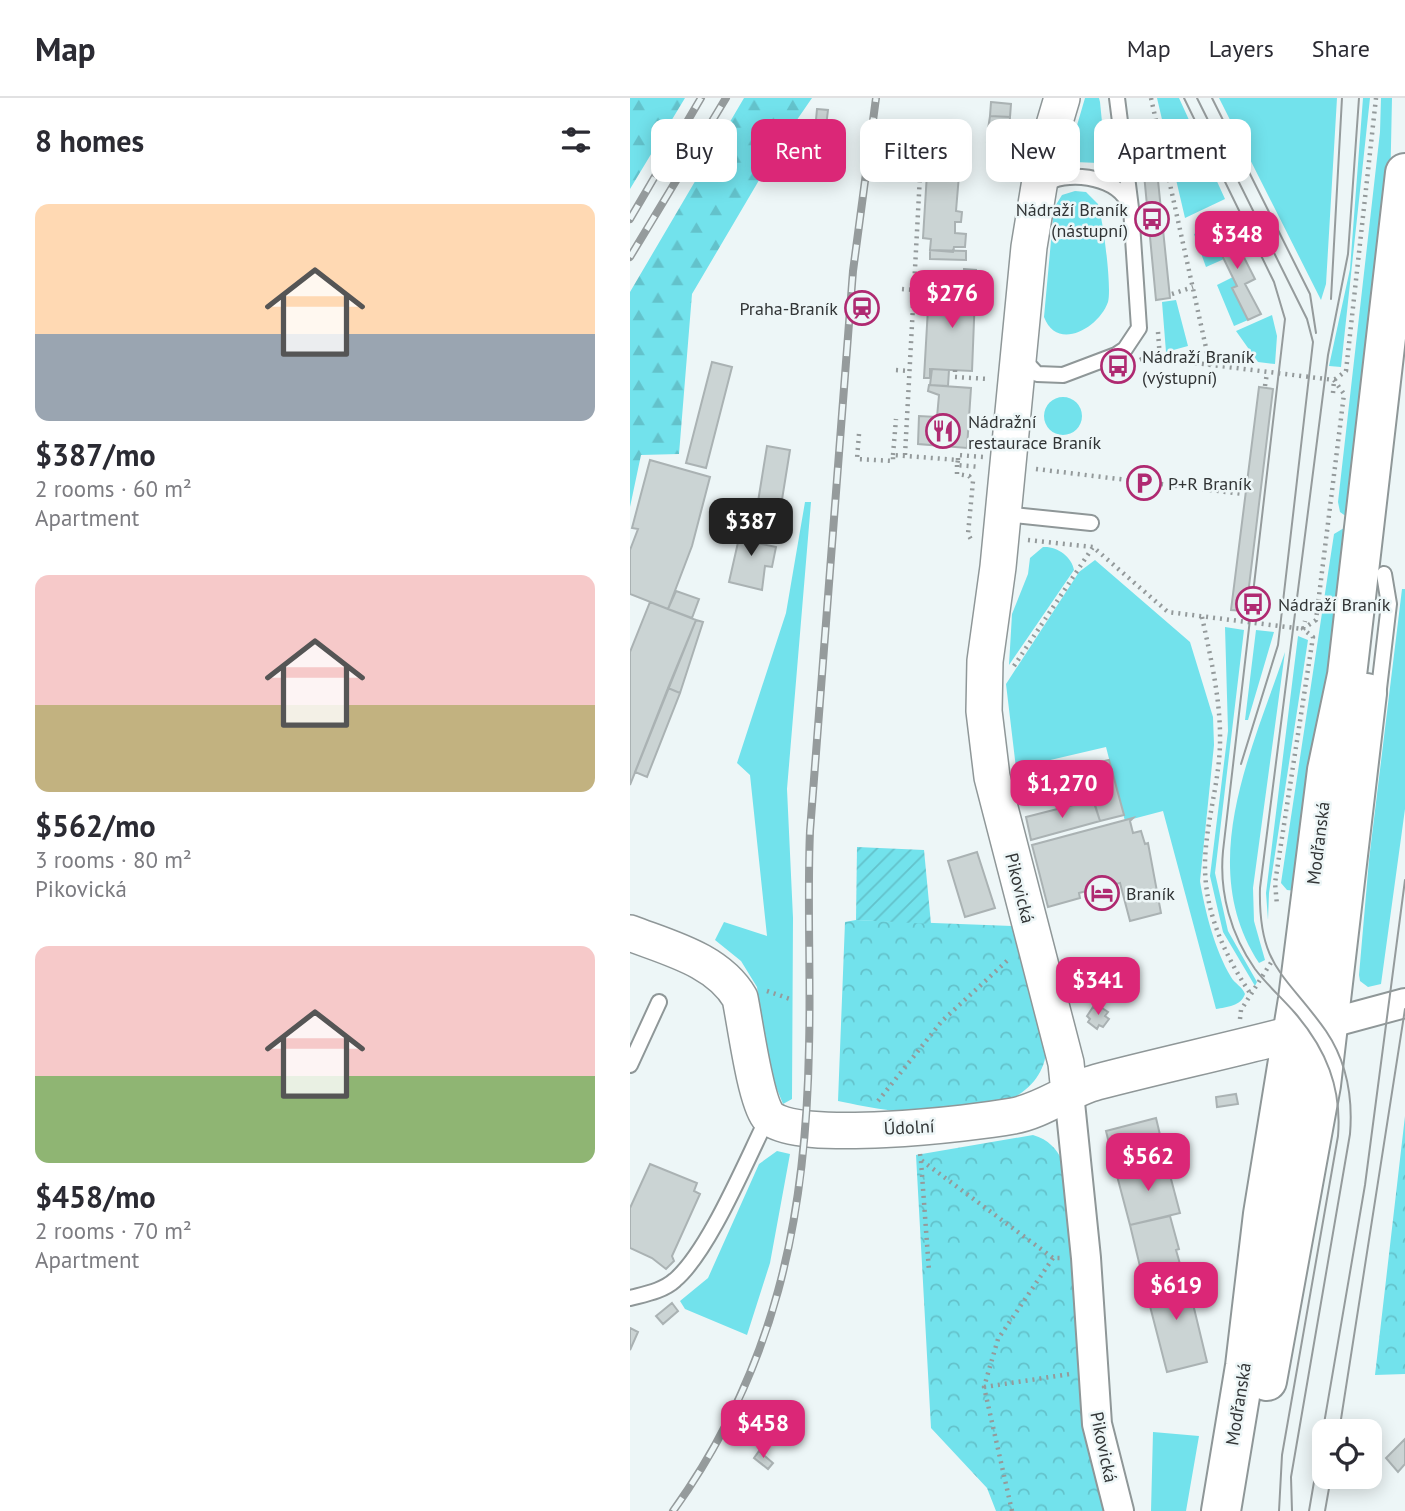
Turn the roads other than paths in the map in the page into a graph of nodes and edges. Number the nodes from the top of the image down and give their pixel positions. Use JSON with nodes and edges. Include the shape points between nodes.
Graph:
{"nodes":[{"id":1,"x":1062,"y":98,"type":"edge"},
{"id":2,"x":1117,"y":98,"type":"edge"},
{"id":3,"x":1405,"y":173,"type":"edge"},
{"id":4,"x":1036,"y":197,"type":"junction"},
{"id":5,"x":1130,"y":208,"type":"junction"},
{"id":6,"x":1020,"y":347,"type":"junction"},
{"id":7,"x":1405,"y":399,"type":"edge"},
{"id":8,"x":1010,"y":442,"type":"junction"},
{"id":9,"x":1003,"y":514,"type":"junction"},
{"id":10,"x":1091,"y":523,"type":"dead end"},
{"id":11,"x":985,"y":562,"type":"junction"},
{"id":12,"x":630,"y":933,"type":"edge"},
{"id":13,"x":659,"y":1002,"type":"dead end"},
{"id":14,"x":1405,"y":1003,"type":"edge"},
{"id":15,"x":1310,"y":1029,"type":"junction"},
{"id":16,"x":630,"y":1065,"type":"edge"},
{"id":17,"x":1069,"y":1093,"type":"junction"},
{"id":18,"x":768,"y":1116,"type":"junction"},
{"id":19,"x":630,"y":1297,"type":"edge"},
{"id":20,"x":1119,"y":1511,"type":"edge"},
{"id":21,"x":1221,"y":1511,"type":"edge"},
{"id":22,"x":1242,"y":1511,"type":"edge"}],
"edges":[{"from":1,"to":4,"type":"street","name":"Pikovická"},
{"from":2,"to":5,"type":"lane"},
{"from":3,"to":15,"type":"main road","name":"Modřanská","via":[[1347,675],[1330,751]]},
{"from":4,"to":5,"type":"lane","via":[[1045,184],[1065,177],[1115,185]]},
{"from":4,"to":6,"type":"street","name":"Pikovická"},
{"from":5,"to":6,"type":"lane","via":[[1140,316],[1134,339],[1116,355],[1058,376],[1032,370]]},
{"from":6,"to":8,"type":"street","name":"Pikovická"},
{"from":7,"to":15,"type":"main road","name":"Modřanská","via":[[1360,743]]},
{"from":8,"to":9,"type":"street","name":"Pikovická"},
{"from":8,"to":11,"type":"lane","via":[[991,477]]},
{"from":9,"to":10,"type":"lane"},
{"from":9,"to":11,"type":"street","name":"Pikovická"},
{"from":11,"to":17,"type":"street","name":"Pikovická","via":[[986,744],[1066,1063]]},
{"from":12,"to":18,"type":"street","via":[[691,957],[733,985]]},
{"from":13,"to":16,"type":"lane"},
{"from":14,"to":15,"type":"street"},
{"from":15,"to":17,"type":"street","name":"Údolní"},
{"from":15,"to":21,"type":"main road","name":"Modřanská","via":[[1263,1214]]},
{"from":15,"to":22,"type":"main road","name":"Modřanská","via":[[1311,1146]]},
{"from":17,"to":18,"type":"street","name":"Údolní","via":[[1017,1115],[918,1145],[805,1128]]},
{"from":17,"to":20,"type":"street","name":"Pikovická","via":[[1097,1424]]},
{"from":18,"to":19,"type":"lane","via":[[696,1258],[673,1282]]}]}
